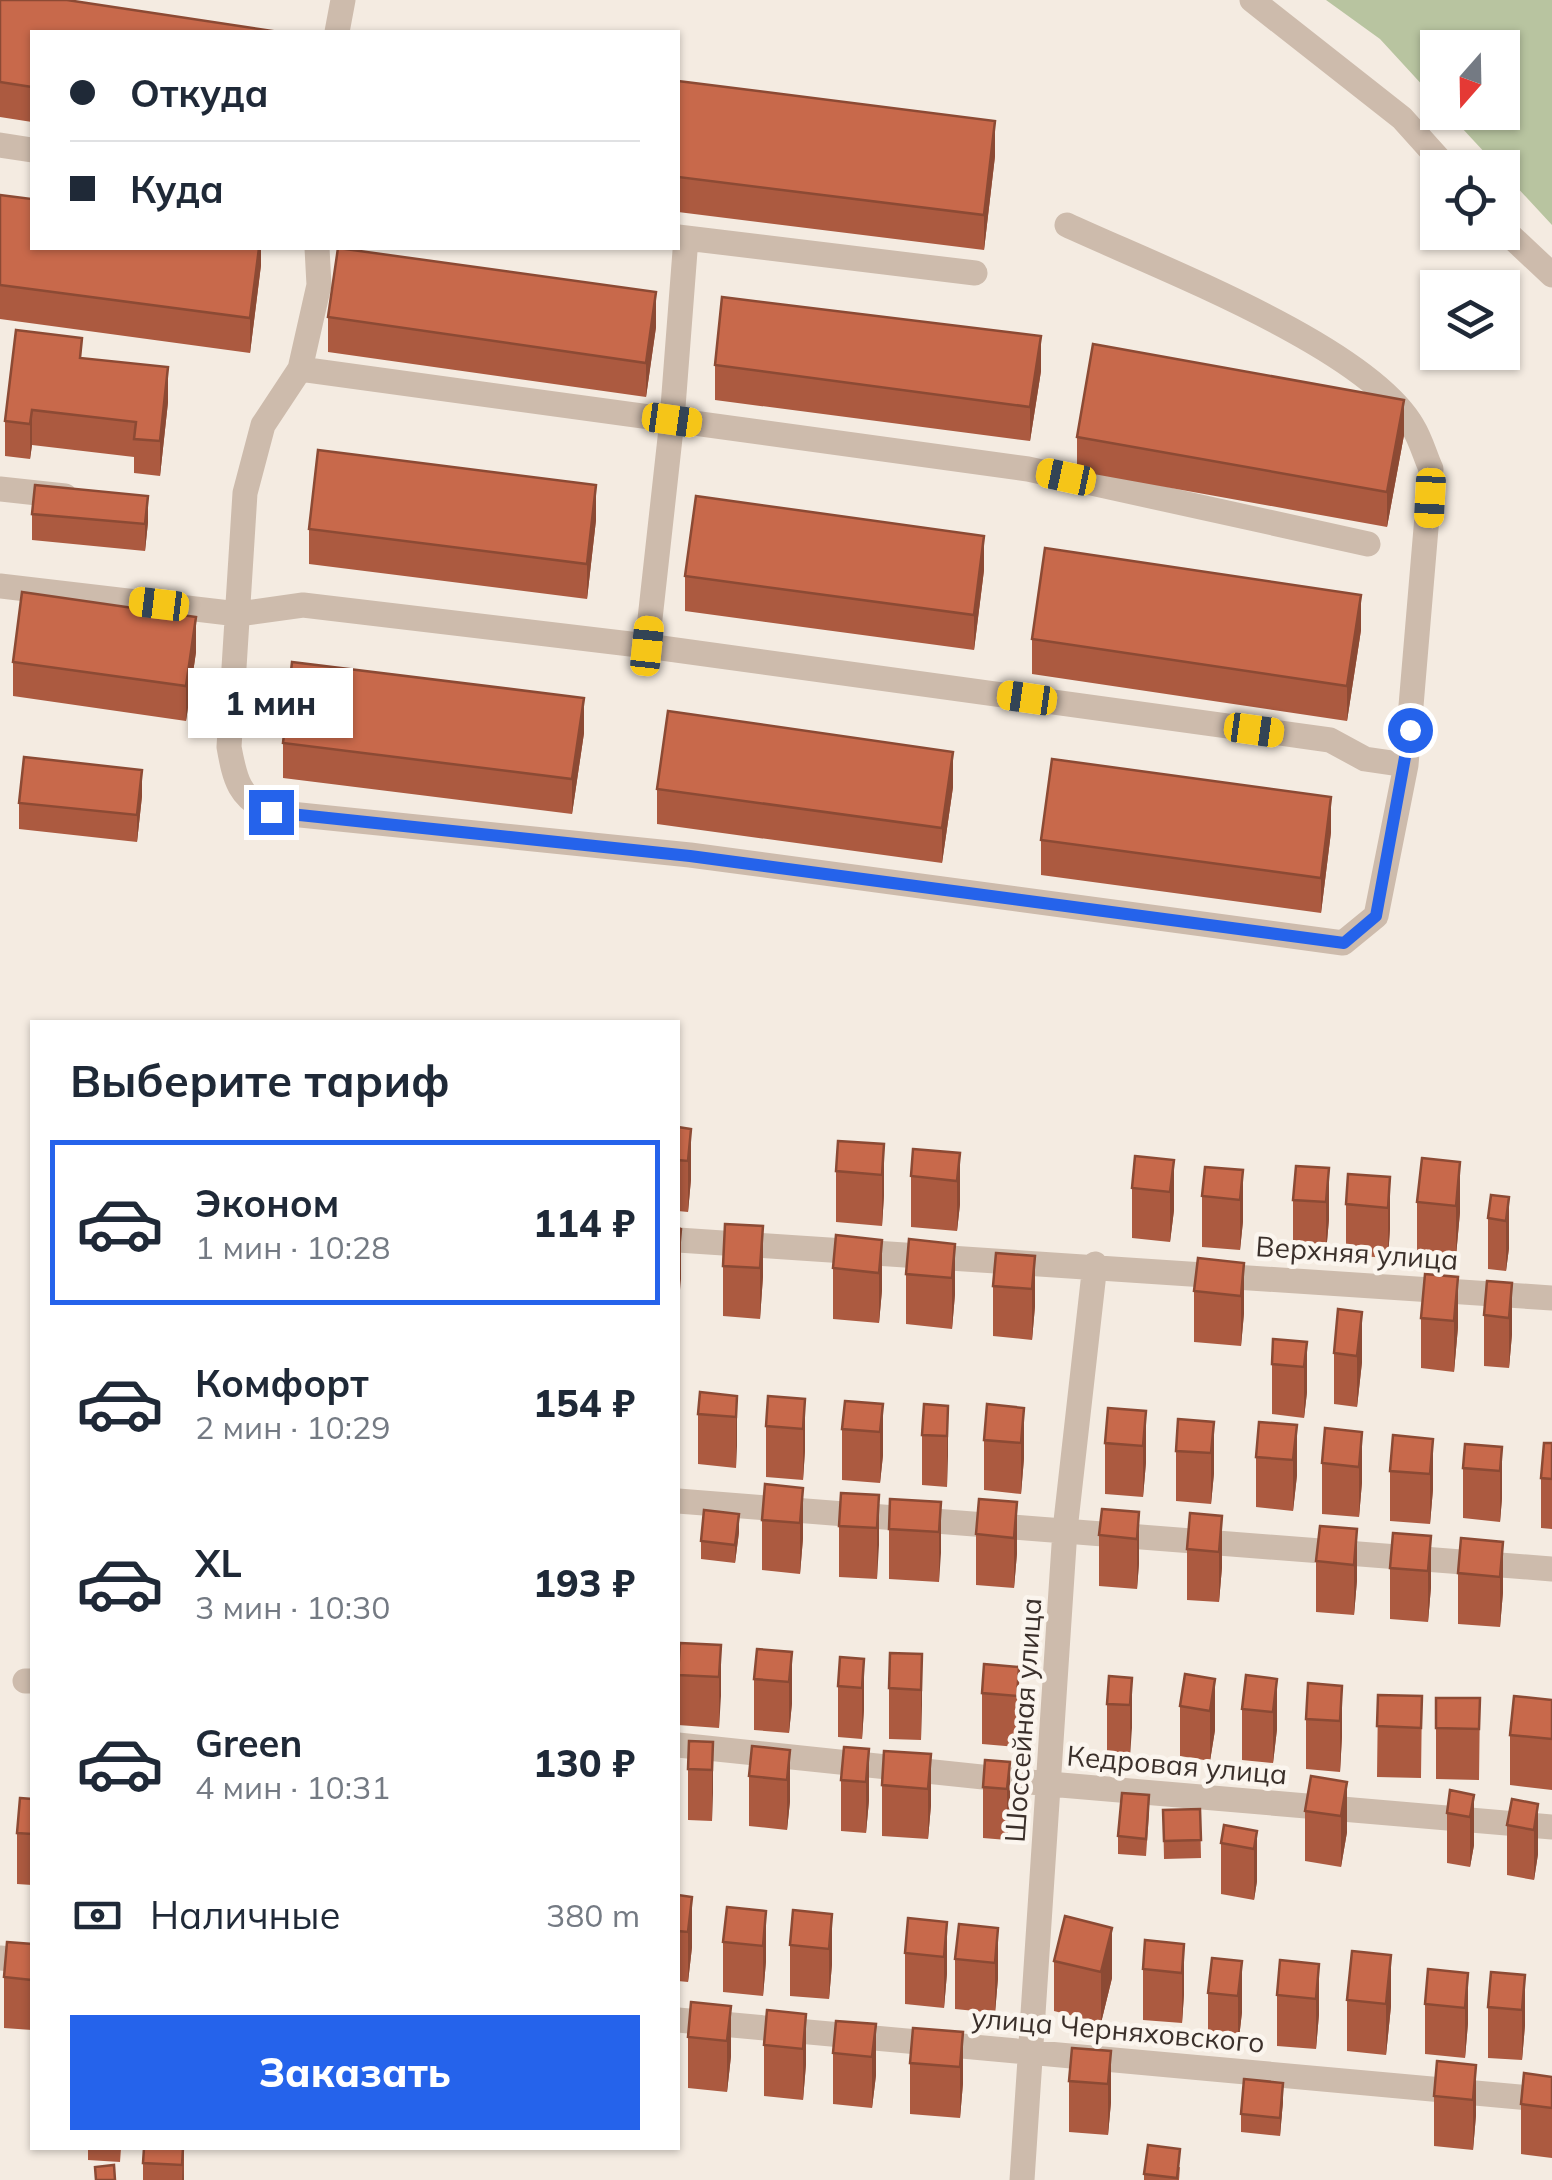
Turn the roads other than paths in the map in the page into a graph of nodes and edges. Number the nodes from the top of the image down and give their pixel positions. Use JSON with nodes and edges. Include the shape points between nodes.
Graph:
{"nodes":[{"id":1,"x":343,"y":0,"type":"edge"},
{"id":2,"x":1252,"y":0,"type":"edge"},
{"id":3,"x":337,"y":30,"type":"edge"},
{"id":4,"x":0,"y":146,"type":"edge"},
{"id":5,"x":30,"y":150,"type":"edge"},
{"id":6,"x":1431,"y":150,"type":"edge"},
{"id":7,"x":1068,"y":225,"type":"dead end"},
{"id":8,"x":682,"y":238,"type":"edge"},
{"id":9,"x":1520,"y":245,"type":"edge"},
{"id":10,"x":316,"y":250,"type":"edge"},
{"id":11,"x":975,"y":273,"type":"dead end"},
{"id":12,"x":1552,"y":275,"type":"edge"},
{"id":13,"x":300,"y":369,"type":"junction"},
{"id":14,"x":672,"y":420,"type":"junction"},
{"id":15,"x":0,"y":488,"type":"edge"},
{"id":16,"x":95,"y":499,"type":"edge"},
{"id":17,"x":1368,"y":544,"type":"dead end"},
{"id":18,"x":0,"y":586,"type":"edge"},
{"id":19,"x":238,"y":614,"type":"junction"},
{"id":20,"x":647,"y":646,"type":"junction"},
{"id":21,"x":1406,"y":765,"type":"junction"},
{"id":22,"x":680,"y":1240,"type":"edge"},
{"id":23,"x":1094,"y":1264,"type":"junction"},
{"id":24,"x":1552,"y":1298,"type":"edge"},
{"id":25,"x":680,"y":1501,"type":"edge"},
{"id":26,"x":1066,"y":1530,"type":"junction"},
{"id":27,"x":1552,"y":1569,"type":"edge"},
{"id":28,"x":680,"y":1745,"type":"edge"},
{"id":29,"x":1049,"y":1784,"type":"junction"},
{"id":30,"x":1552,"y":1826,"type":"edge"},
{"id":31,"x":0,"y":1958,"type":"edge"},
{"id":32,"x":30,"y":1961,"type":"edge"},
{"id":33,"x":680,"y":2020,"type":"edge"},
{"id":34,"x":1033,"y":2052,"type":"junction"},
{"id":35,"x":1552,"y":2100,"type":"edge"},
{"id":36,"x":1022,"y":2180,"type":"edge"}],
"edges":[{"from":1,"to":3,"type":"street"},
{"from":2,"to":6,"type":"street","via":[[1402,118]]},
{"from":4,"to":5,"type":"street"},
{"from":7,"to":21,"type":"street","via":[[1300,334],[1376,386],[1412,425],[1432,469]]},
{"from":8,"to":11,"type":"street"},
{"from":8,"to":14,"type":"street"},
{"from":9,"to":12,"type":"street"},
{"from":10,"to":13,"type":"street","via":[[319,285]]},
{"from":13,"to":14,"type":"street"},
{"from":13,"to":19,"type":"street","via":[[264,424],[245,493]]},
{"from":14,"to":17,"type":"street","via":[[1028,469]]},
{"from":14,"to":20,"type":"street"},
{"from":15,"to":16,"type":"street"},
{"from":18,"to":19,"type":"street"},
{"from":19,"to":20,"type":"street","via":[[303,605]]},
{"from":19,"to":21,"type":"street","via":[[228,747],[236,784],[250,802],[271,812],[690,856],[1344,943],[1376,916]]},
{"from":20,"to":21,"type":"street","via":[[1330,740],[1364,760]]},
{"from":22,"to":23,"type":"street","name":"Верхняя улица"},
{"from":23,"to":24,"type":"street","name":"Верхняя улица"},
{"from":23,"to":26,"type":"street","name":"Шоссейная улица"},
{"from":25,"to":26,"type":"street"},
{"from":26,"to":27,"type":"street"},
{"from":26,"to":29,"type":"street","name":"Шоссейная улица"},
{"from":28,"to":29,"type":"street","name":"Кедровая улица"},
{"from":29,"to":30,"type":"street","name":"Кедровая улица"},
{"from":29,"to":34,"type":"street","name":"Шоссейная улица"},
{"from":31,"to":32,"type":"street"},
{"from":33,"to":34,"type":"street","name":"улица Черняховского"},
{"from":34,"to":35,"type":"street","name":"улица Черняховского"},
{"from":34,"to":36,"type":"street","name":"Шоссейная улица"}]}
